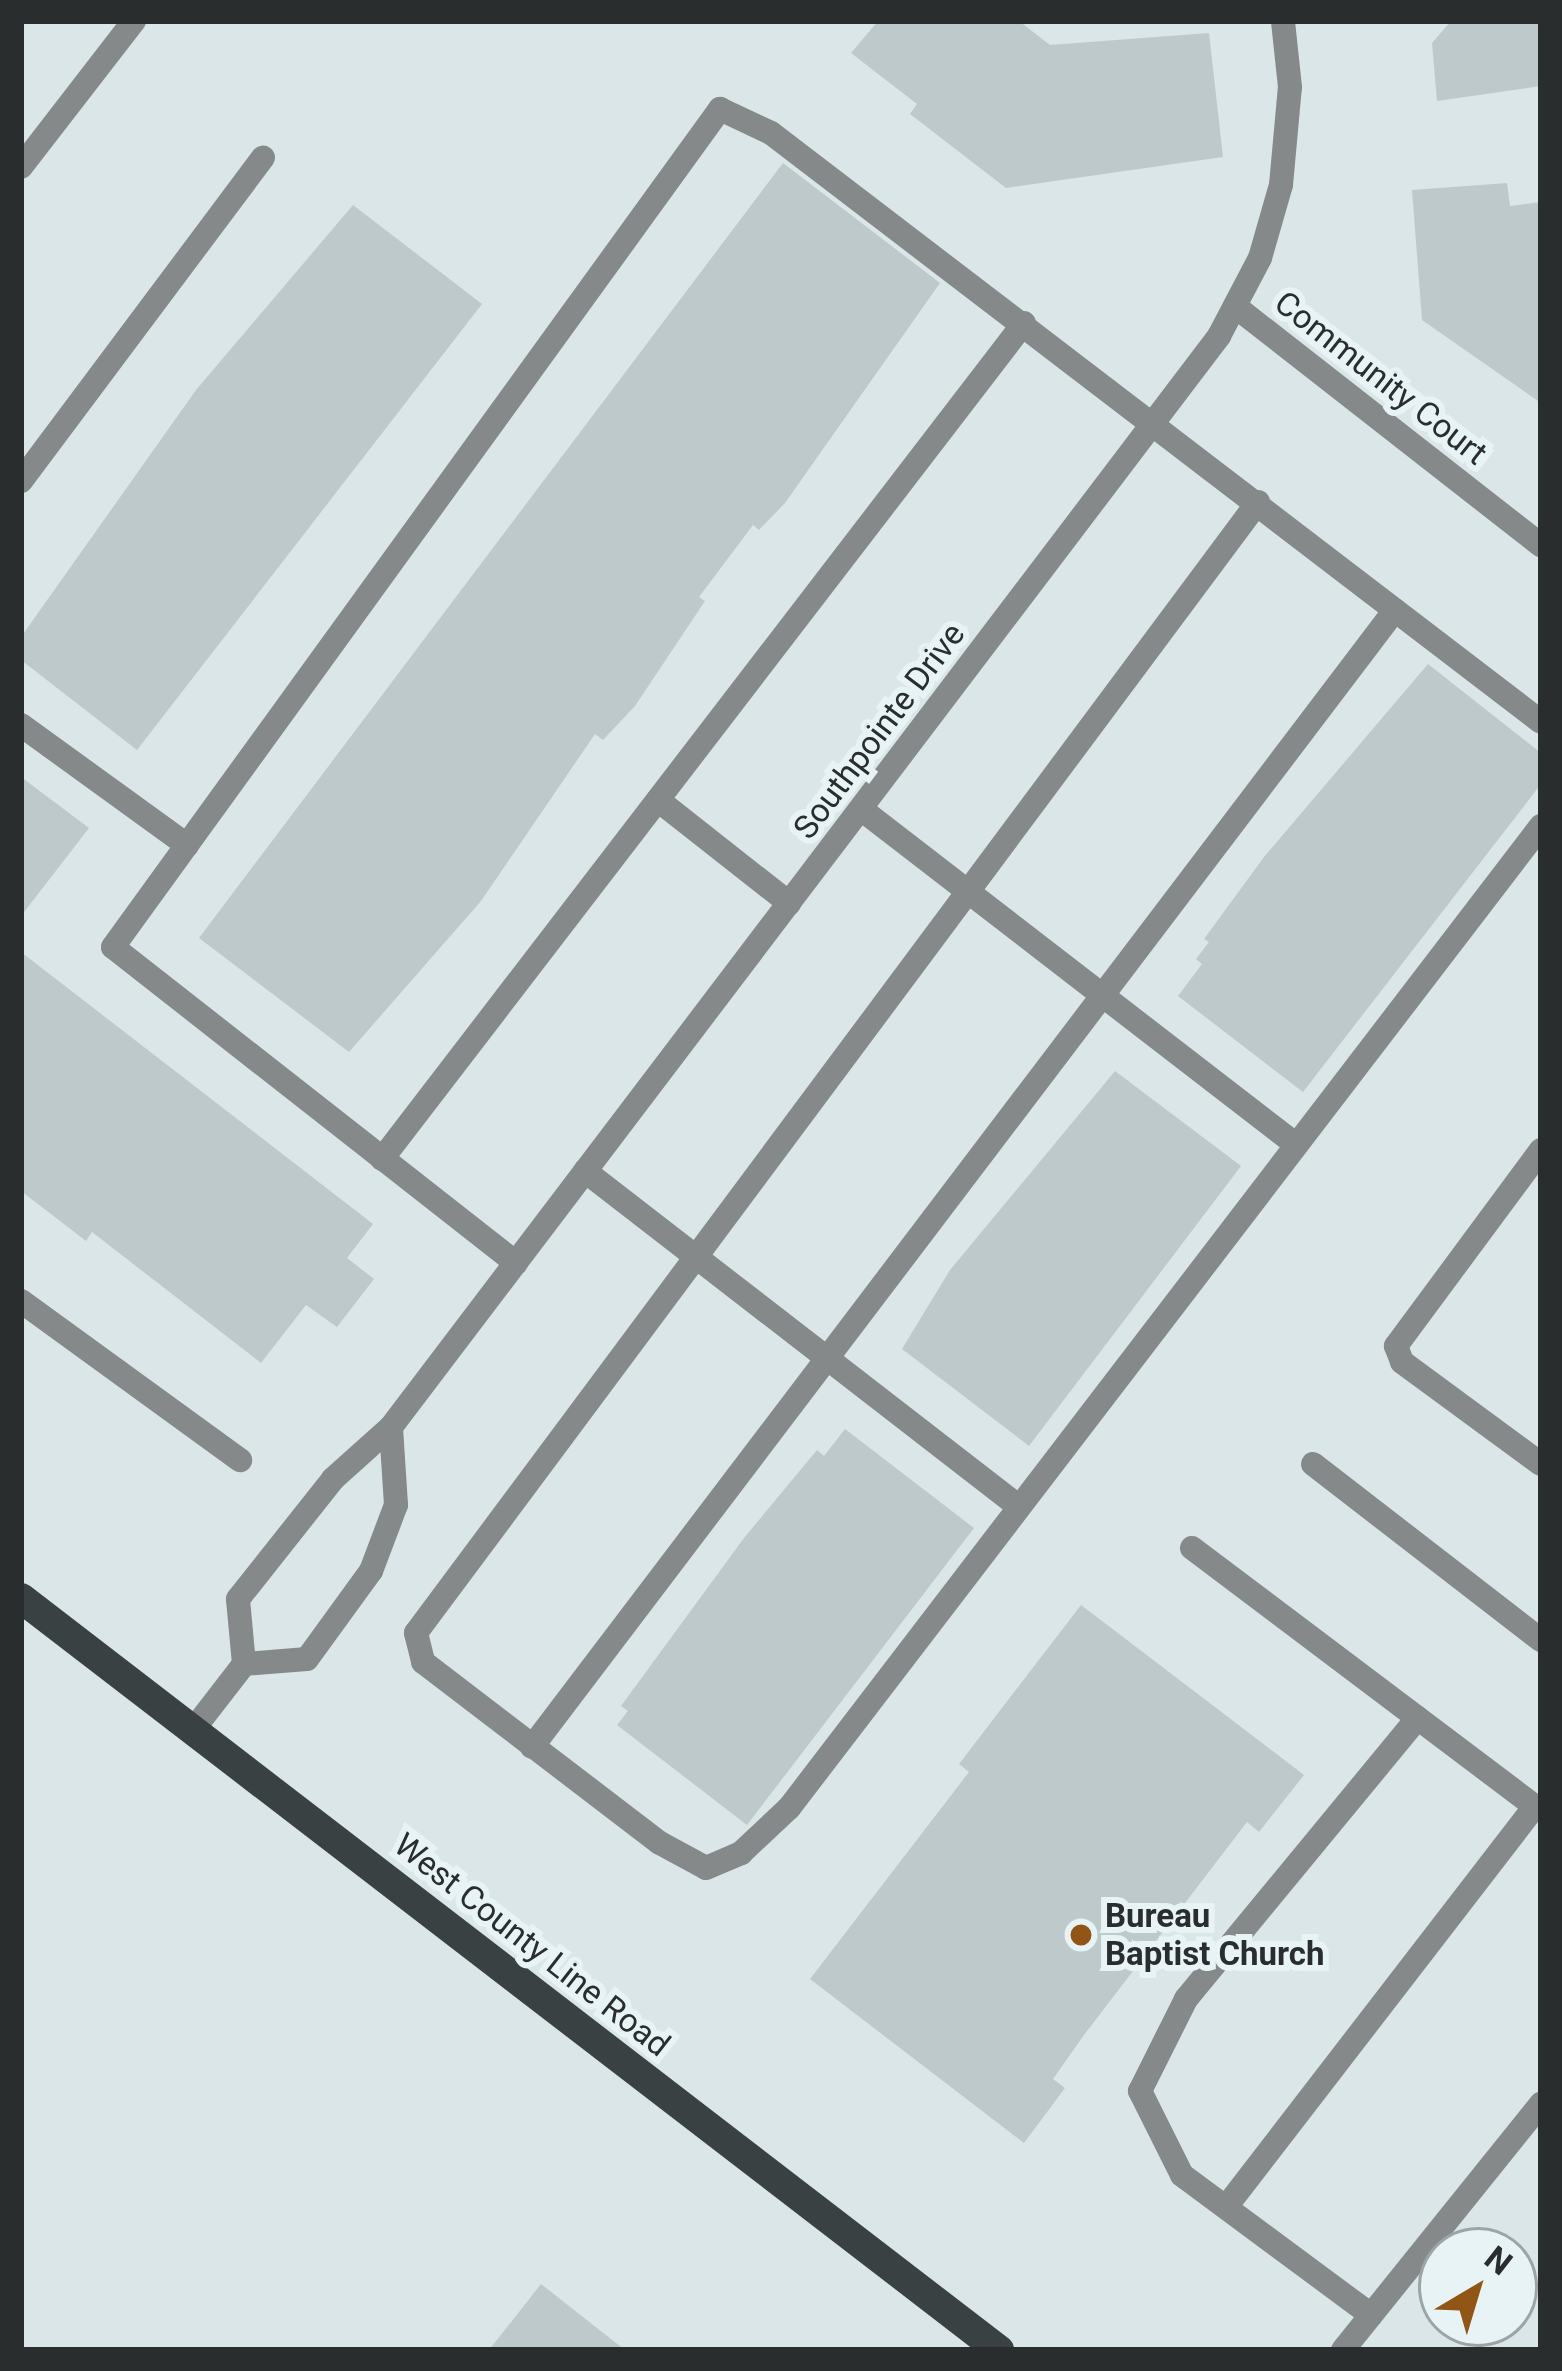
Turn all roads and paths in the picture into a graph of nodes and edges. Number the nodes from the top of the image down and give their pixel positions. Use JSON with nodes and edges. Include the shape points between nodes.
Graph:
{"nodes":[{"id":1,"x":134,"y":21,"type":"edge"},
{"id":2,"x":1283,"y":21,"type":"edge"},
{"id":3,"x":263,"y":158,"type":"dead end"},
{"id":4,"x":21,"y":166,"type":"edge"},
{"id":5,"x":1236,"y":307,"type":"junction"},
{"id":6,"x":1024,"y":323,"type":"junction"},
{"id":7,"x":1156,"y":422,"type":"junction"},
{"id":8,"x":21,"y":481,"type":"edge"},
{"id":9,"x":1258,"y":502,"type":"junction"},
{"id":10,"x":1541,"y":545,"type":"edge"},
{"id":11,"x":1395,"y":610,"type":"junction"},
{"id":12,"x":1541,"y":722,"type":"edge"},
{"id":13,"x":21,"y":725,"type":"edge"},
{"id":14,"x":658,"y":800,"type":"junction"},
{"id":15,"x":861,"y":809,"type":"junction"},
{"id":16,"x":1541,"y":826,"type":"edge"},
{"id":17,"x":187,"y":844,"type":"junction"},
{"id":18,"x":967,"y":897,"type":"junction"},
{"id":19,"x":789,"y":903,"type":"junction"},
{"id":20,"x":1102,"y":1000,"type":"junction"},
{"id":21,"x":1295,"y":1144,"type":"junction"},
{"id":22,"x":1541,"y":1150,"type":"edge"},
{"id":23,"x":382,"y":1159,"type":"junction"},
{"id":24,"x":585,"y":1171,"type":"junction"},
{"id":25,"x":695,"y":1255,"type":"junction"},
{"id":26,"x":516,"y":1263,"type":"junction"},
{"id":27,"x":21,"y":1300,"type":"edge"},
{"id":28,"x":824,"y":1356,"type":"junction"},
{"id":29,"x":391,"y":1427,"type":"junction"},
{"id":30,"x":240,"y":1460,"type":"dead end"},
{"id":31,"x":1312,"y":1463,"type":"dead end"},
{"id":32,"x":1541,"y":1464,"type":"edge"},
{"id":33,"x":1018,"y":1506,"type":"junction"},
{"id":34,"x":1192,"y":1548,"type":"dead end"},
{"id":35,"x":21,"y":1598,"type":"edge"},
{"id":36,"x":1541,"y":1640,"type":"edge"},
{"id":37,"x":244,"y":1664,"type":"junction"},
{"id":38,"x":1418,"y":1718,"type":"junction"},
{"id":39,"x":193,"y":1730,"type":"junction"},
{"id":40,"x":532,"y":1747,"type":"junction"},
{"id":41,"x":1538,"y":1808,"type":"edge"},
{"id":42,"x":1541,"y":2104,"type":"edge"},
{"id":43,"x":1226,"y":2207,"type":"junction"},
{"id":44,"x":1371,"y":2315,"type":"junction"},
{"id":45,"x":999,"y":2350,"type":"edge"},
{"id":46,"x":1343,"y":2350,"type":"edge"}],
"edges":[{"from":1,"to":4,"type":"street"},
{"from":2,"to":5,"type":"street","name":"Southpointe Drive","via":[[1290,87],[1281,185]]},
{"from":3,"to":8,"type":"street"},
{"from":5,"to":7,"type":"street","name":"Southpointe Drive"},
{"from":5,"to":10,"type":"street","name":"Community Court"},
{"from":6,"to":7,"type":"street"},
{"from":6,"to":14,"type":"street"},
{"from":6,"to":17,"type":"street","via":[[771,133],[720,110]]},
{"from":7,"to":9,"type":"street"},
{"from":7,"to":15,"type":"street","name":"Southpointe Drive"},
{"from":9,"to":11,"type":"street"},
{"from":9,"to":18,"type":"street"},
{"from":11,"to":12,"type":"street"},
{"from":11,"to":20,"type":"street"},
{"from":13,"to":17,"type":"street"},
{"from":14,"to":19,"type":"street"},
{"from":14,"to":23,"type":"street"},
{"from":15,"to":18,"type":"street"},
{"from":15,"to":19,"type":"street","name":"Southpointe Drive"},
{"from":16,"to":21,"type":"street"},
{"from":17,"to":23,"type":"street","via":[[113,947]]},
{"from":18,"to":20,"type":"street"},
{"from":18,"to":25,"type":"street"},
{"from":19,"to":24,"type":"street","name":"Southpointe Drive"},
{"from":20,"to":21,"type":"street"},
{"from":20,"to":28,"type":"street"},
{"from":21,"to":33,"type":"street"},
{"from":22,"to":32,"type":"street","via":[[1396,1346],[1402,1362]]},
{"from":23,"to":26,"type":"street"},
{"from":24,"to":25,"type":"street"},
{"from":24,"to":26,"type":"street","name":"Southpointe Drive"},
{"from":25,"to":28,"type":"street"},
{"from":25,"to":40,"type":"street","via":[[416,1633],[423,1662]]},
{"from":26,"to":29,"type":"street","name":"Southpointe Drive"},
{"from":27,"to":30,"type":"street"},
{"from":28,"to":33,"type":"street"},
{"from":28,"to":40,"type":"street"},
{"from":29,"to":37,"type":"street","name":"Southpointe Drive","via":[[333,1479],[238,1599]]},
{"from":29,"to":37,"type":"street","via":[[396,1504],[371,1571],[307,1659]]},
{"from":31,"to":36,"type":"street"},
{"from":33,"to":40,"type":"street","via":[[789,1808],[741,1852],[706,1868]]},
{"from":34,"to":38,"type":"street"},
{"from":35,"to":39,"type":"main road","name":"West County Line Road"},
{"from":37,"to":39,"type":"street"},
{"from":38,"to":41,"type":"street"},
{"from":38,"to":43,"type":"street","via":[[1186,1999],[1140,2091],[1182,2176]]},
{"from":39,"to":45,"type":"main road","name":"West County Line Road"},
{"from":41,"to":43,"type":"street"},
{"from":42,"to":44,"type":"street"},
{"from":43,"to":44,"type":"street"},
{"from":44,"to":46,"type":"street"}]}
